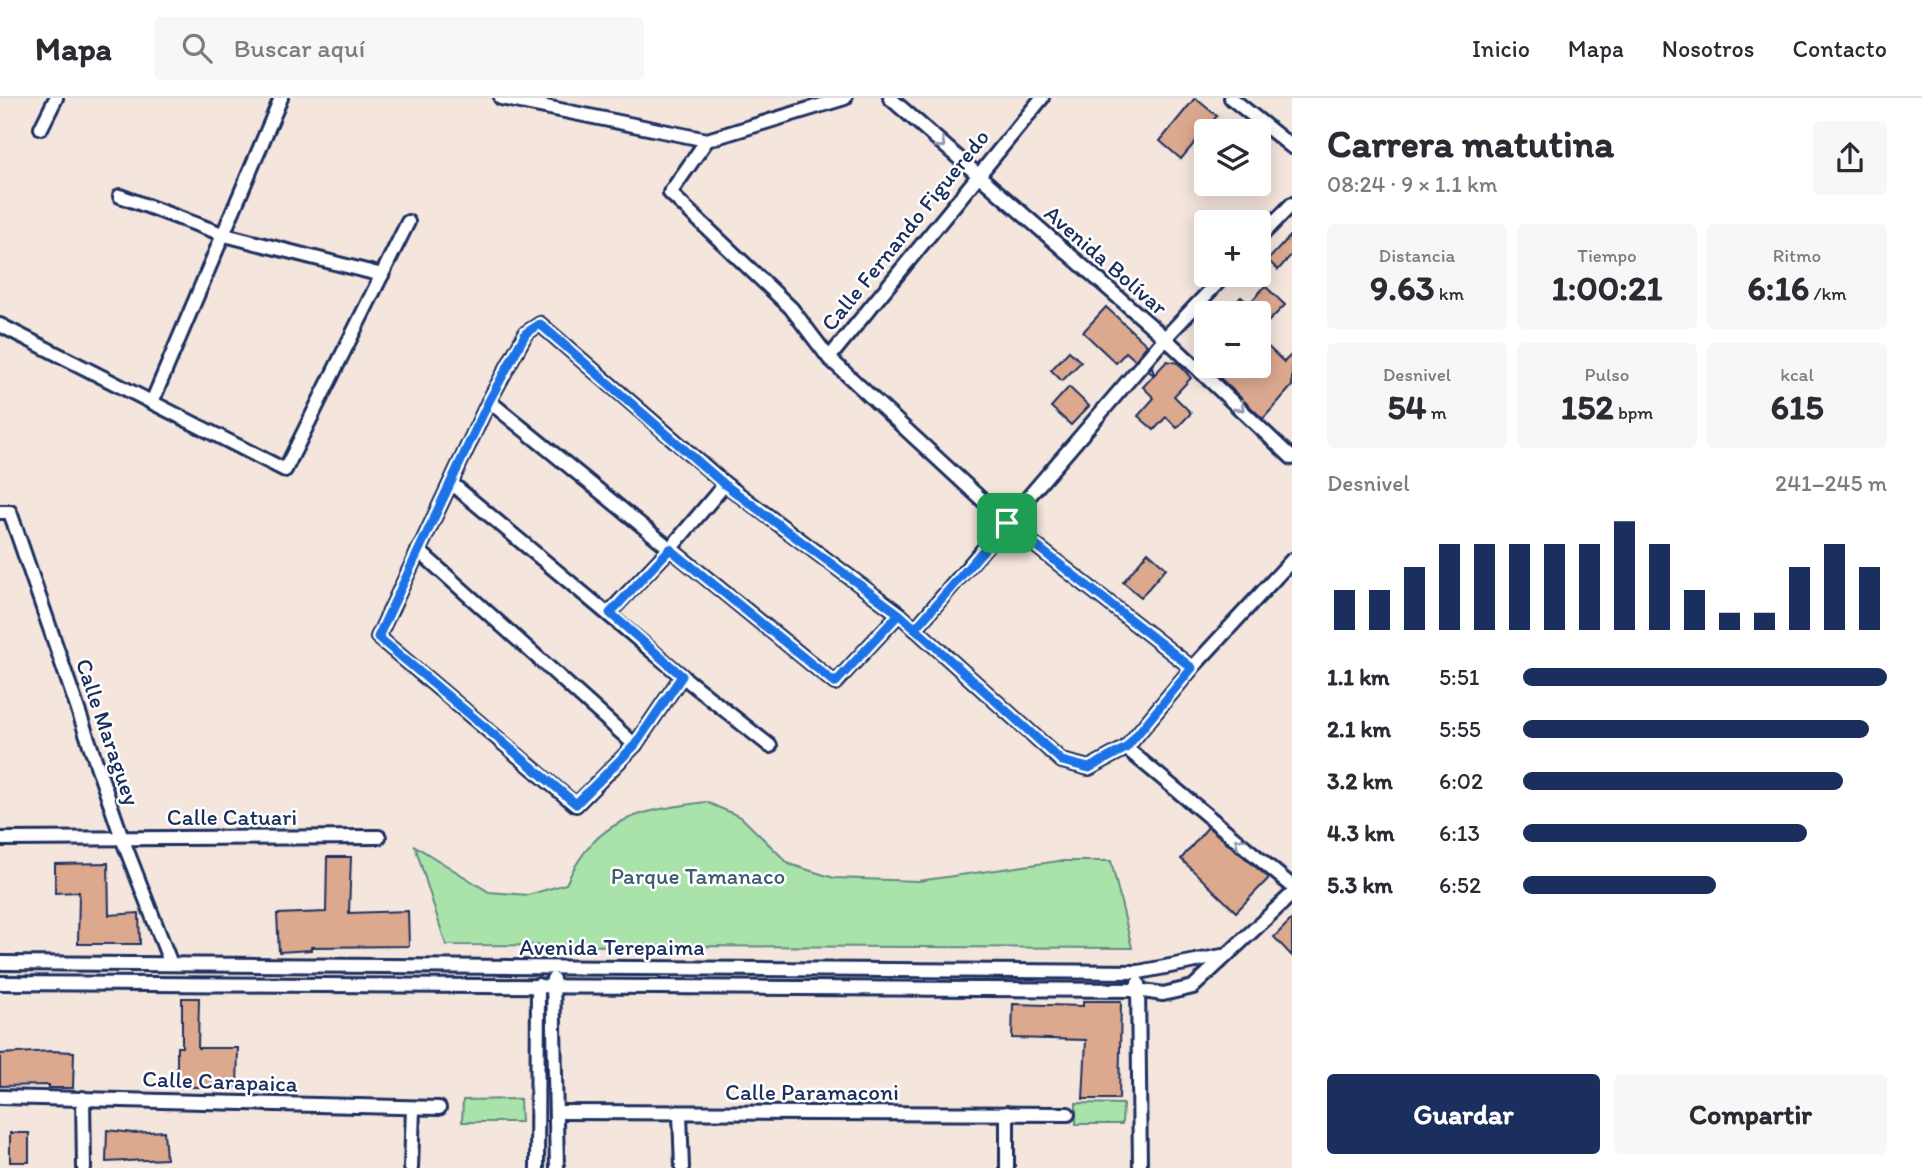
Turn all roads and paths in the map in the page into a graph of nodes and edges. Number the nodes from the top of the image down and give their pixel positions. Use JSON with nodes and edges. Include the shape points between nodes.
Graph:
{"nodes":[{"id":1,"x":56,"y":98,"type":"edge"},
{"id":2,"x":281,"y":98,"type":"edge"},
{"id":3,"x":501,"y":98,"type":"edge"},
{"id":4,"x":845,"y":98,"type":"edge"},
{"id":5,"x":890,"y":98,"type":"edge"},
{"id":6,"x":1042,"y":98,"type":"edge"},
{"id":7,"x":1231,"y":98,"type":"edge"},
{"id":8,"x":41,"y":128,"type":"dead end"},
{"id":9,"x":707,"y":140,"type":"junction"},
{"id":10,"x":1292,"y":147,"type":"edge"},
{"id":11,"x":976,"y":175,"type":"junction"},
{"id":12,"x":120,"y":196,"type":"dead end"},
{"id":13,"x":1292,"y":204,"type":"edge"},
{"id":14,"x":408,"y":222,"type":"dead end"},
{"id":15,"x":1271,"y":226,"type":"edge"},
{"id":16,"x":225,"y":235,"type":"junction"},
{"id":17,"x":382,"y":275,"type":"junction"},
{"id":18,"x":1214,"y":287,"type":"edge"},
{"id":19,"x":0,"y":325,"type":"edge"},
{"id":20,"x":1165,"y":338,"type":"junction"},
{"id":21,"x":829,"y":358,"type":"junction"},
{"id":22,"x":489,"y":401,"type":"junction"},
{"id":23,"x":152,"y":402,"type":"junction"},
{"id":24,"x":1292,"y":458,"type":"edge"},
{"id":25,"x":452,"y":483,"type":"junction"},
{"id":26,"x":724,"y":484,"type":"junction"},
{"id":27,"x":5,"y":512,"type":"edge"},
{"id":28,"x":1007,"y":523,"type":"junction"},
{"id":29,"x":670,"y":549,"type":"junction"},
{"id":30,"x":418,"y":550,"type":"junction"},
{"id":31,"x":1292,"y":560,"type":"edge"},
{"id":32,"x":610,"y":613,"type":"junction"},
{"id":33,"x":899,"y":614,"type":"junction"},
{"id":34,"x":915,"y":629,"type":"junction"},
{"id":35,"x":1192,"y":668,"type":"junction"},
{"id":36,"x":682,"y":676,"type":"junction"},
{"id":37,"x":635,"y":745,"type":"junction"},
{"id":38,"x":770,"y":746,"type":"dead end"},
{"id":39,"x":1126,"y":748,"type":"junction"},
{"id":40,"x":379,"y":837,"type":"dead end"},
{"id":41,"x":122,"y":838,"type":"junction"},
{"id":42,"x":0,"y":839,"type":"edge"},
{"id":43,"x":1291,"y":894,"type":"edge"},
{"id":44,"x":1222,"y":956,"type":"junction"},
{"id":45,"x":0,"y":963,"type":"edge"},
{"id":46,"x":171,"y":964,"type":"junction"},
{"id":47,"x":553,"y":968,"type":"junction"},
{"id":48,"x":1139,"y":972,"type":"junction"},
{"id":49,"x":0,"y":983,"type":"edge"},
{"id":50,"x":538,"y":985,"type":"junction"},
{"id":51,"x":553,"y":985,"type":"junction"},
{"id":52,"x":1138,"y":990,"type":"junction"},
{"id":53,"x":0,"y":1097,"type":"edge"},
{"id":54,"x":83,"y":1098,"type":"junction"},
{"id":55,"x":413,"y":1108,"type":"junction"},
{"id":56,"x":439,"y":1108,"type":"dead end"},
{"id":57,"x":557,"y":1112,"type":"junction"},
{"id":58,"x":1007,"y":1113,"type":"junction"},
{"id":59,"x":680,"y":1114,"type":"junction"},
{"id":60,"x":1068,"y":1114,"type":"dead end"},
{"id":61,"x":84,"y":1168,"type":"edge"},
{"id":62,"x":411,"y":1168,"type":"edge"},
{"id":63,"x":537,"y":1168,"type":"edge"},
{"id":64,"x":557,"y":1168,"type":"edge"},
{"id":65,"x":682,"y":1168,"type":"edge"},
{"id":66,"x":1007,"y":1168,"type":"edge"},
{"id":67,"x":1140,"y":1168,"type":"edge"}],
"edges":[{"from":1,"to":8,"type":"street"},
{"from":2,"to":16,"type":"street"},
{"from":3,"to":9,"type":"street"},
{"from":4,"to":9,"type":"street"},
{"from":5,"to":11,"type":"street","name":"Avenida Bolívar","one_way":true},
{"from":6,"to":11,"type":"street","name":"Calle Fernando Figueredo"},
{"from":7,"to":10,"type":"street"},
{"from":9,"to":21,"type":"street","via":[[670,193],[791,308]]},
{"from":11,"to":20,"type":"street","name":"Avenida Bolívar"},
{"from":11,"to":21,"type":"street","name":"Calle Fernando Figueredo"},
{"from":12,"to":16,"type":"street"},
{"from":13,"to":15,"type":"street"},
{"from":14,"to":17,"type":"street"},
{"from":16,"to":17,"type":"street"},
{"from":16,"to":23,"type":"street"},
{"from":17,"to":23,"type":"street","via":[[285,470]]},
{"from":18,"to":20,"type":"street"},
{"from":19,"to":23,"type":"street"},
{"from":20,"to":24,"type":"street","name":"Avenida Bolívar","one_way":true},
{"from":20,"to":28,"type":"street"},
{"from":21,"to":28,"type":"street"},
{"from":22,"to":25,"type":"street"},
{"from":22,"to":26,"type":"street","via":[[526,333],[540,324]]},
{"from":22,"to":29,"type":"street"},
{"from":25,"to":30,"type":"street"},
{"from":25,"to":32,"type":"street"},
{"from":26,"to":29,"type":"street"},
{"from":26,"to":33,"type":"street"},
{"from":27,"to":41,"type":"street","name":"Calle Maraguey"},
{"from":28,"to":34,"type":"street"},
{"from":28,"to":35,"type":"street"},
{"from":29,"to":32,"type":"street"},
{"from":29,"to":33,"type":"street","via":[[835,683]]},
{"from":30,"to":37,"type":"street"},
{"from":30,"to":37,"type":"street","via":[[378,637],[576,804]]},
{"from":31,"to":35,"type":"street"},
{"from":32,"to":36,"type":"street"},
{"from":33,"to":34,"type":"street"},
{"from":34,"to":39,"type":"street","via":[[1062,761],[1089,768]]},
{"from":35,"to":39,"type":"street"},
{"from":36,"to":37,"type":"street"},
{"from":36,"to":38,"type":"street"},
{"from":43,"to":39,"type":"street","one_way":true},
{"from":40,"to":41,"type":"street","name":"Calle Catuari"},
{"from":41,"to":42,"type":"street","name":"Calle Catuari"},
{"from":41,"to":46,"type":"street","name":"Calle Maraguey"},
{"from":43,"to":44,"type":"street","name":"Avenida Terepaima"},
{"from":44,"to":48,"type":"street","name":"Avenida Terepaima"},
{"from":44,"to":52,"type":"street","name":"Avenida Terepaima","via":[[1193,987],[1163,993]]},
{"from":45,"to":46,"type":"street","name":"Avenida Terepaima"},
{"from":46,"to":47,"type":"street","name":"Avenida Terepaima"},
{"from":47,"to":48,"type":"street","name":"Avenida Terepaima"},
{"from":47,"to":51,"type":"street"},
{"from":48,"to":52,"type":"street"},
{"from":49,"to":50,"type":"street","name":"Avenida Terepaima"},
{"from":50,"to":51,"type":"street","name":"Avenida Terepaima"},
{"from":50,"to":63,"type":"street"},
{"from":51,"to":52,"type":"street","name":"Avenida Terepaima"},
{"from":51,"to":57,"type":"street"},
{"from":52,"to":67,"type":"street"},
{"from":53,"to":54,"type":"street","name":"Calle Carapaica"},
{"from":54,"to":55,"type":"street","name":"Calle Carapaica"},
{"from":54,"to":61,"type":"street"},
{"from":55,"to":56,"type":"street","name":"Calle Carapaica"},
{"from":55,"to":62,"type":"street"},
{"from":57,"to":59,"type":"street","name":"Calle Paramaconi"},
{"from":57,"to":64,"type":"street"},
{"from":58,"to":59,"type":"street","name":"Calle Paramaconi"},
{"from":58,"to":60,"type":"street","name":"Calle Paramaconi"},
{"from":58,"to":66,"type":"street"},
{"from":59,"to":65,"type":"street"}]}
